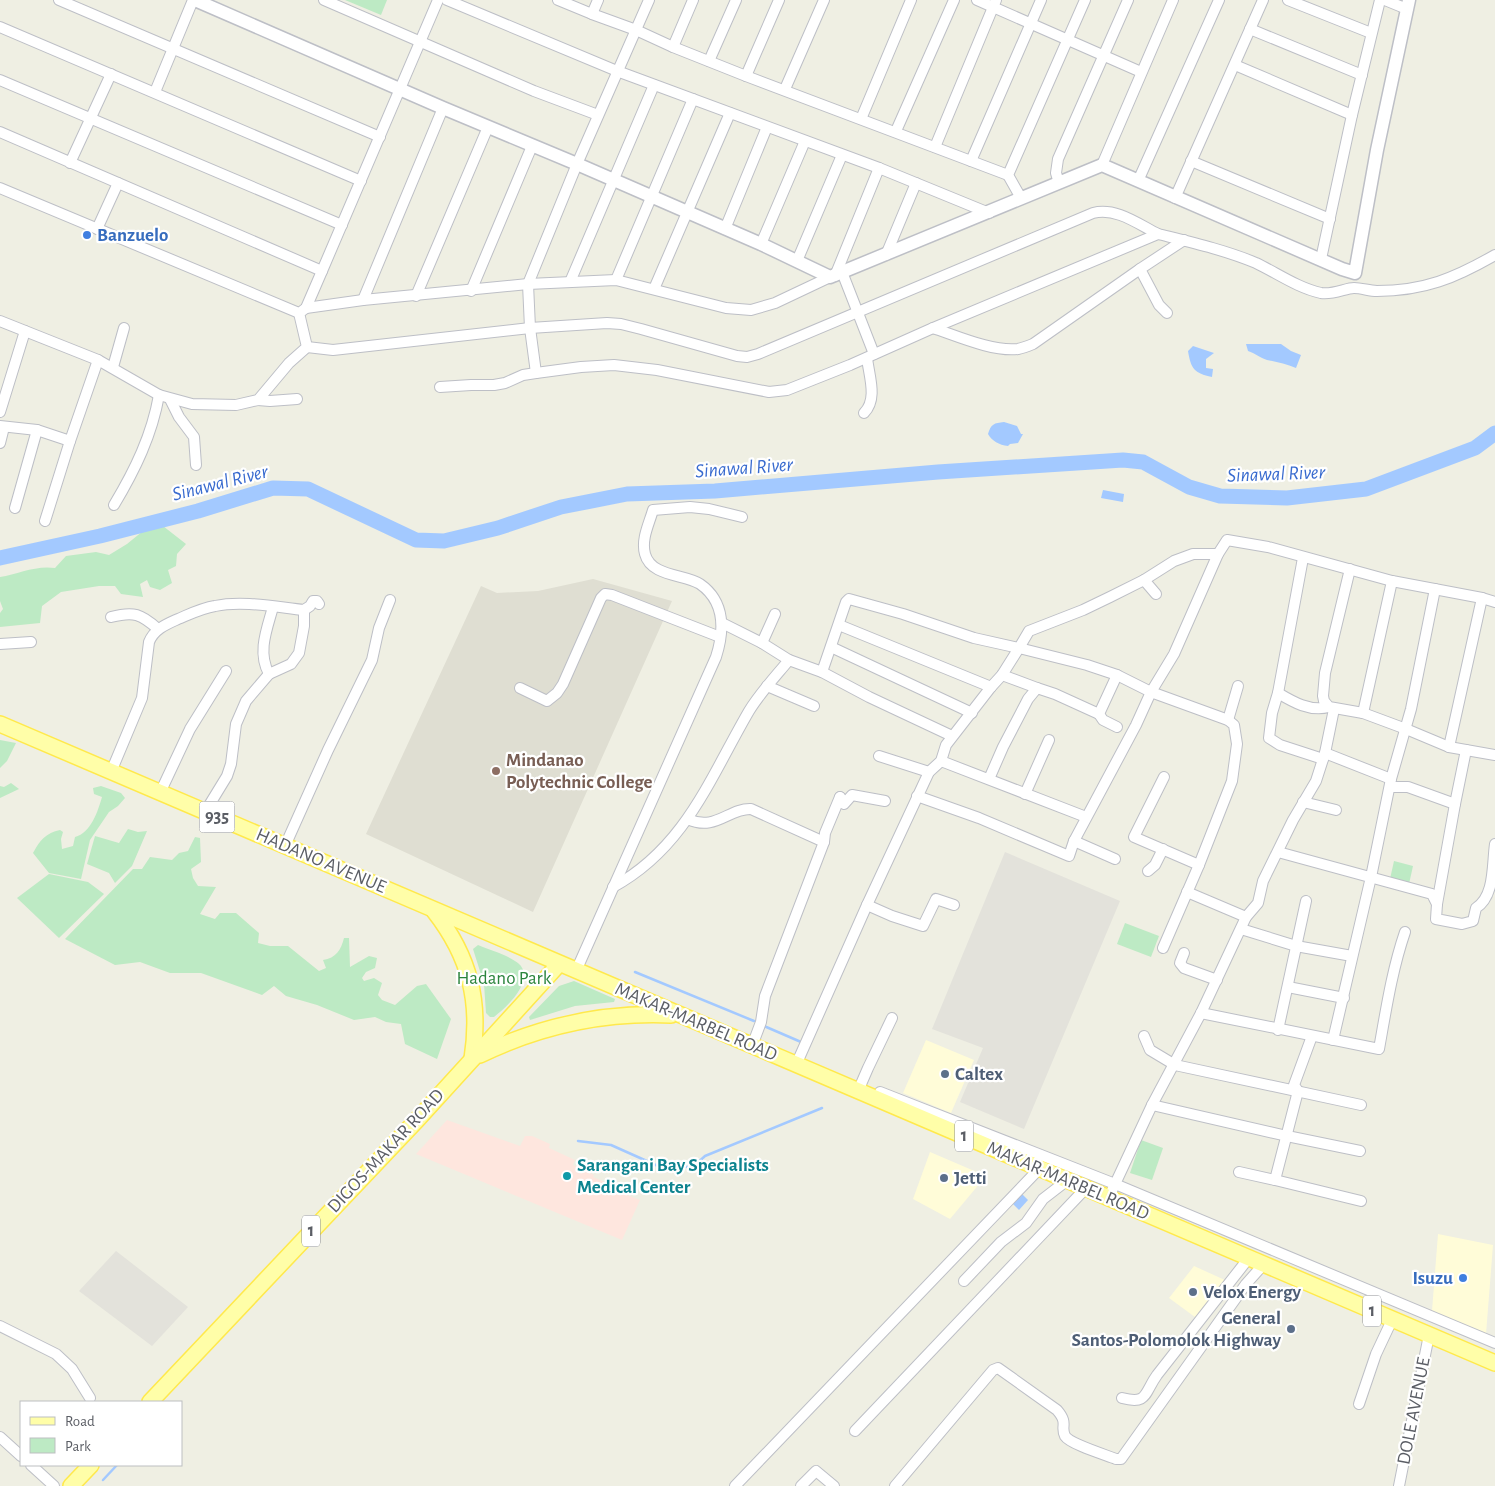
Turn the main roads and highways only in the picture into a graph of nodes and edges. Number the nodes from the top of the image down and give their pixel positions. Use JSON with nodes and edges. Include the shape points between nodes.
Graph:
{"nodes":[{"id":1,"x":1,"y":727,"type":"edge"},
{"id":2,"x":433,"y":910,"type":"junction"},
{"id":3,"x":559,"y":964,"type":"junction"},
{"id":4,"x":680,"y":1016,"type":"junction"},
{"id":5,"x":472,"y":1059,"type":"junction"},
{"id":6,"x":1495,"y":1363,"type":"edge"},
{"id":7,"x":151,"y":1401,"type":"edge"},
{"id":8,"x":90,"y":1466,"type":"edge"},
{"id":9,"x":71,"y":1486,"type":"edge"}],
"edges":[{"from":1,"to":2,"type":"main road","name":"HADANO AVENUE","number":"935"},
{"from":2,"to":3,"type":"main road","name":"HADANO AVENUE","number":"935"},
{"from":2,"to":5,"type":"main road","via":[[456,943],[470,980],[476,1020]]},
{"from":3,"to":4,"type":"main road","name":"MAKAR-MARBEL ROAD","number":"1"},
{"from":3,"to":5,"type":"main road","name":"DIGOS-MAKAR ROAD","number":"1"},
{"from":4,"to":5,"type":"main road","via":[[626,1015],[573,1022],[521,1037]]},
{"from":4,"to":6,"type":"main road","name":"MAKAR-MARBEL ROAD","number":"1","via":[[860,1088],[1086,1188],[1112,1191],[1263,1265]]},
{"from":5,"to":7,"type":"main road","name":"DIGOS-MAKAR ROAD","number":"1"},
{"from":8,"to":9,"type":"main road"}]}
